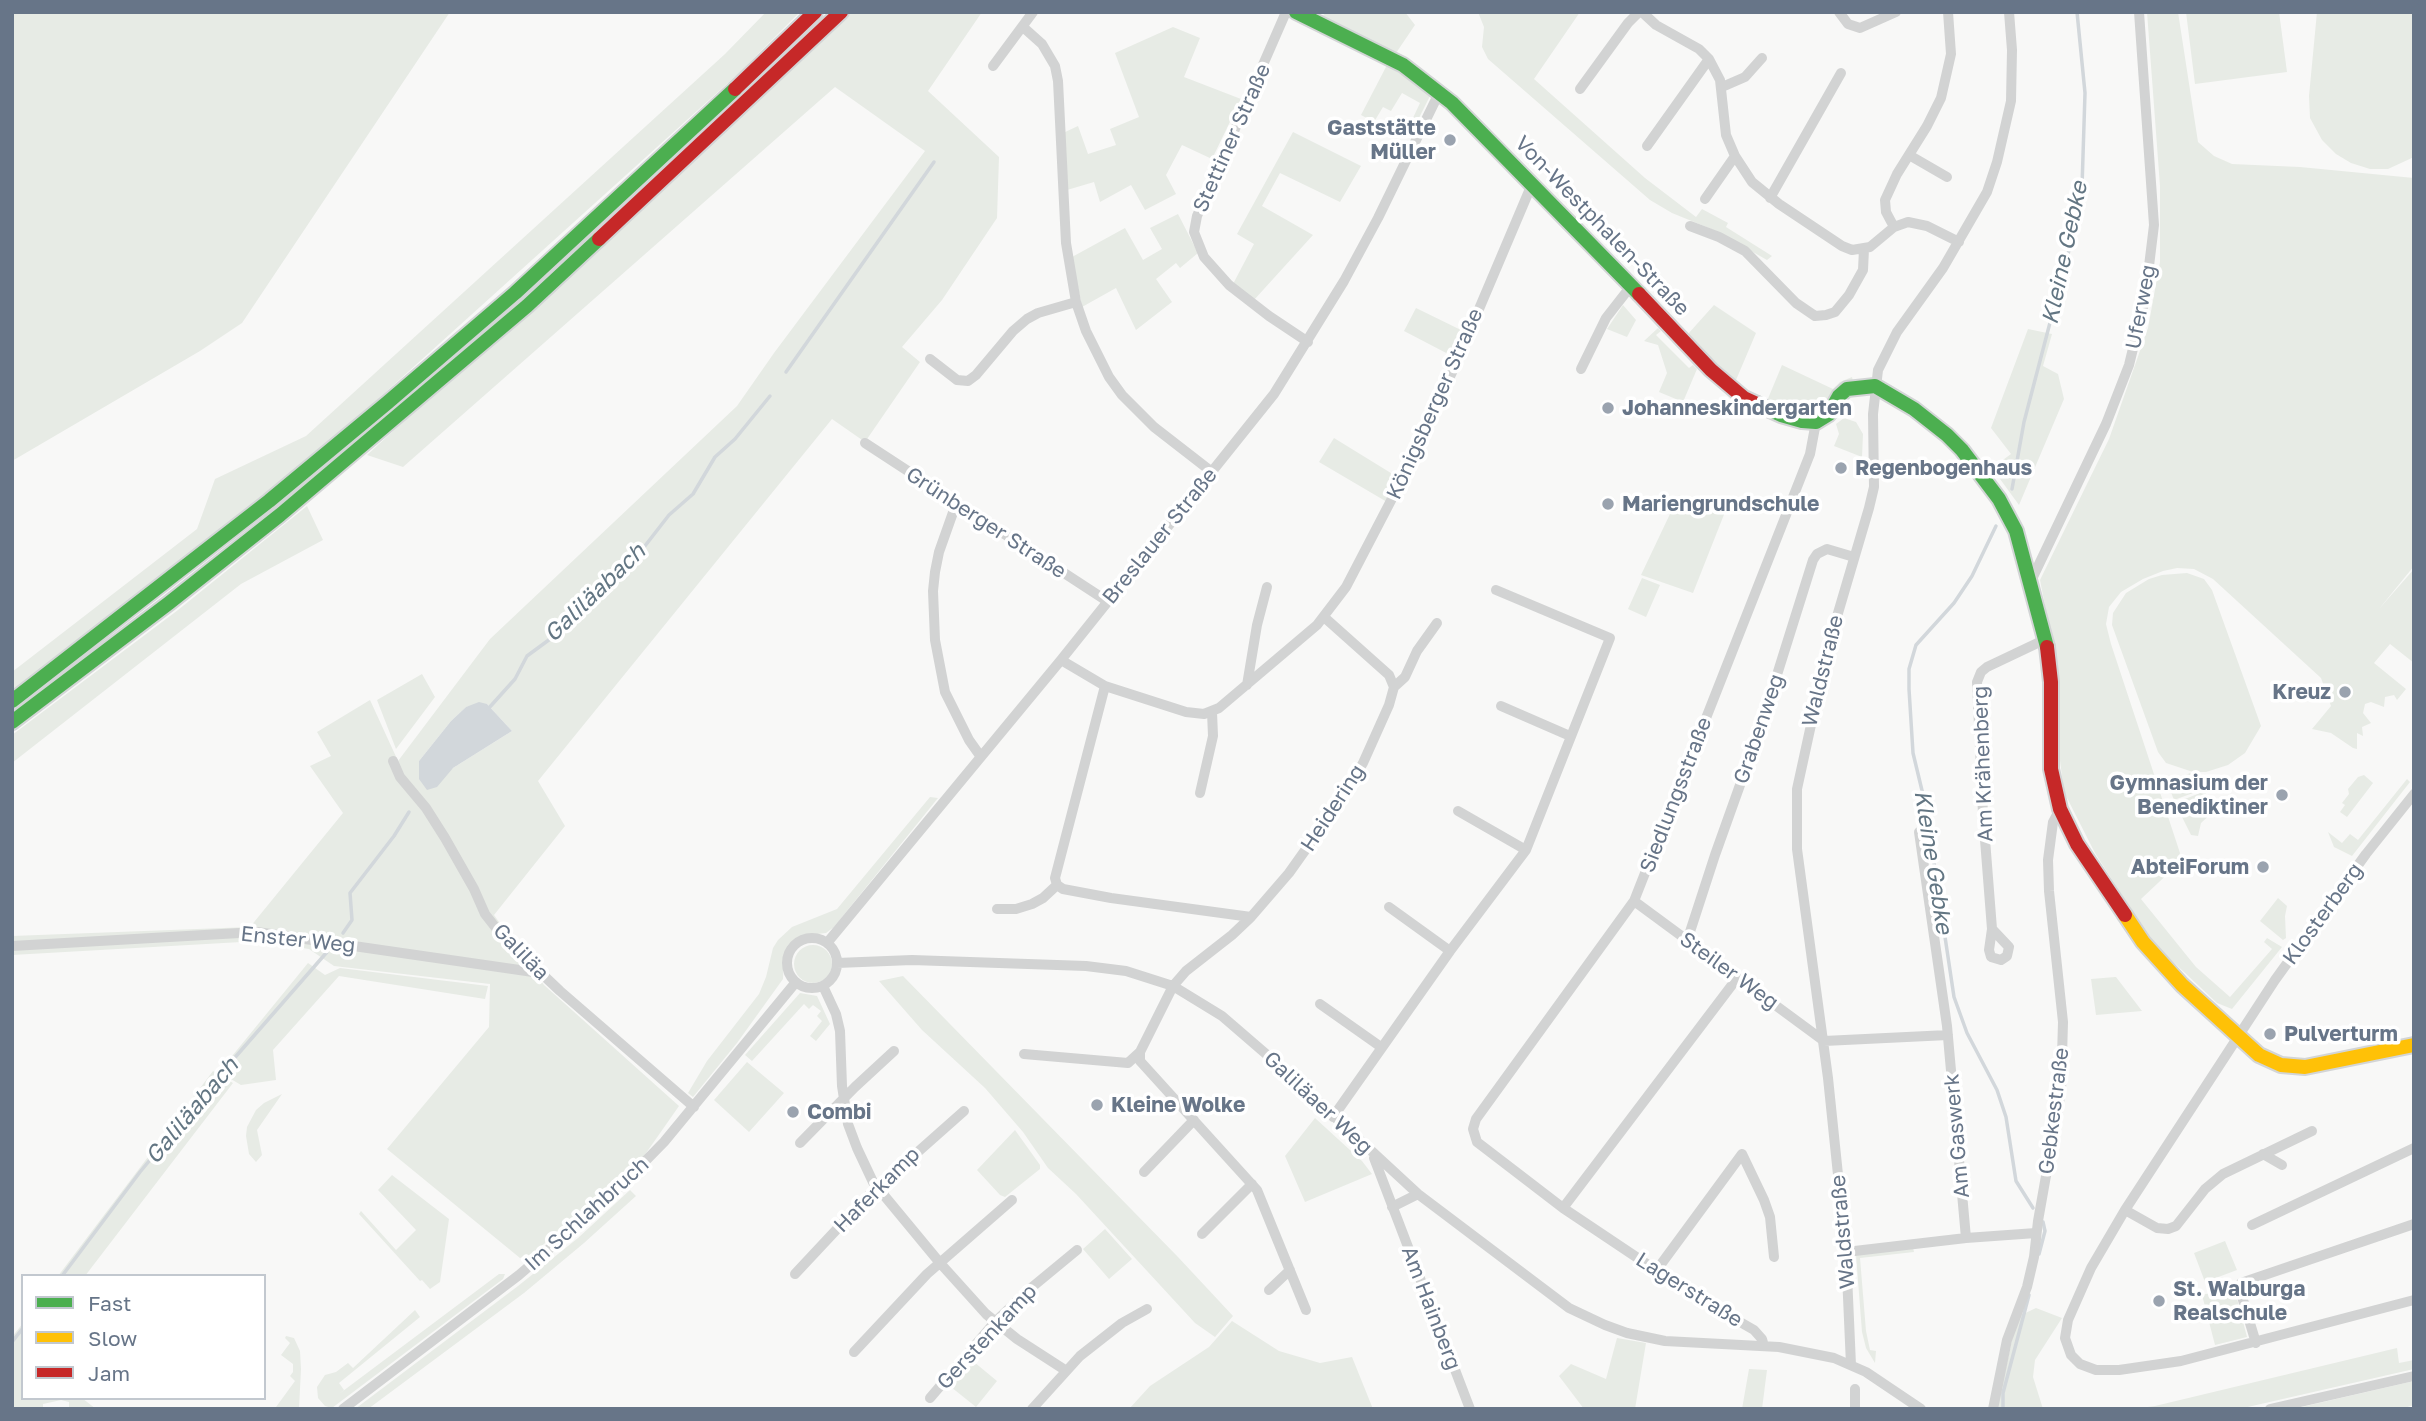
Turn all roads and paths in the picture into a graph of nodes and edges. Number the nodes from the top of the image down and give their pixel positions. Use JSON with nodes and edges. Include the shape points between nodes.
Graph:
{"nodes":[{"id":1,"x":815,"y":12,"type":"edge"},
{"id":2,"x":841,"y":12,"type":"edge"},
{"id":3,"x":1033,"y":12,"type":"edge"},
{"id":4,"x":1286,"y":12,"type":"edge"},
{"id":5,"x":1296,"y":12,"type":"edge"},
{"id":6,"x":1640,"y":12,"type":"edge"},
{"id":7,"x":1839,"y":12,"type":"edge"},
{"id":8,"x":1896,"y":12,"type":"edge"},
{"id":9,"x":1948,"y":12,"type":"edge"},
{"id":10,"x":2009,"y":12,"type":"edge"},
{"id":11,"x":2139,"y":12,"type":"edge"},
{"id":12,"x":1023,"y":27,"type":"junction"},
{"id":13,"x":1762,"y":58,"type":"dead end"},
{"id":14,"x":1709,"y":59,"type":"junction"},
{"id":15,"x":993,"y":66,"type":"dead end"},
{"id":16,"x":1841,"y":73,"type":"dead end"},
{"id":17,"x":1722,"y":87,"type":"junction"},
{"id":18,"x":1580,"y":89,"type":"dead end"},
{"id":19,"x":1439,"y":93,"type":"junction"},
{"id":20,"x":1647,"y":146,"type":"dead end"},
{"id":21,"x":1909,"y":155,"type":"junction"},
{"id":22,"x":1734,"y":156,"type":"junction"},
{"id":23,"x":1947,"y":177,"type":"dead end"},
{"id":24,"x":1532,"y":184,"type":"junction"},
{"id":25,"x":1770,"y":198,"type":"junction"},
{"id":26,"x":1705,"y":199,"type":"dead end"},
{"id":27,"x":1690,"y":226,"type":"dead end"},
{"id":28,"x":1894,"y":228,"type":"junction"},
{"id":29,"x":1959,"y":242,"type":"junction"},
{"id":30,"x":1864,"y":249,"type":"junction"},
{"id":31,"x":1632,"y":286,"type":"junction"},
{"id":32,"x":1076,"y":302,"type":"junction"},
{"id":33,"x":1308,"y":342,"type":"junction"},
{"id":34,"x":930,"y":359,"type":"dead end"},
{"id":35,"x":1581,"y":369,"type":"dead end"},
{"id":36,"x":1875,"y":386,"type":"junction"},
{"id":37,"x":1816,"y":422,"type":"junction"},
{"id":38,"x":865,"y":443,"type":"dead end"},
{"id":39,"x":1212,"y":472,"type":"junction"},
{"id":40,"x":956,"y":504,"type":"junction"},
{"id":41,"x":1854,"y":557,"type":"junction"},
{"id":42,"x":2031,"y":580,"type":"junction"},
{"id":43,"x":1267,"y":587,"type":"dead end"},
{"id":44,"x":1496,"y":590,"type":"dead end"},
{"id":45,"x":1107,"y":601,"type":"junction"},
{"id":46,"x":1324,"y":617,"type":"junction"},
{"id":47,"x":1437,"y":623,"type":"dead end"},
{"id":48,"x":2046,"y":639,"type":"junction"},
{"id":49,"x":1061,"y":660,"type":"junction"},
{"id":50,"x":1247,"y":685,"type":"junction"},
{"id":51,"x":1105,"y":686,"type":"junction"},
{"id":52,"x":1394,"y":687,"type":"junction"},
{"id":53,"x":12,"y":701,"type":"edge"},
{"id":54,"x":1501,"y":706,"type":"dead end"},
{"id":55,"x":1212,"y":712,"type":"junction"},
{"id":56,"x":12,"y":722,"type":"edge"},
{"id":57,"x":1570,"y":736,"type":"junction"},
{"id":58,"x":981,"y":757,"type":"junction"},
{"id":59,"x":393,"y":761,"type":"dead end"},
{"id":60,"x":1200,"y":793,"type":"dead end"},
{"id":61,"x":2414,"y":794,"type":"edge"},
{"id":62,"x":2060,"y":809,"type":"junction"},
{"id":63,"x":1458,"y":811,"type":"dead end"},
{"id":64,"x":1919,"y":832,"type":"dead end"},
{"id":65,"x":1525,"y":850,"type":"junction"},
{"id":66,"x":1057,"y":885,"type":"junction"},
{"id":67,"x":1634,"y":901,"type":"junction"},
{"id":68,"x":1389,"y":907,"type":"dead end"},
{"id":69,"x":997,"y":909,"type":"dead end"},
{"id":70,"x":1251,"y":917,"type":"junction"},
{"id":71,"x":1992,"y":929,"type":"dead end"},
{"id":72,"x":1687,"y":941,"type":"junction"},
{"id":73,"x":827,"y":943,"type":"junction"},
{"id":74,"x":12,"y":946,"type":"edge"},
{"id":75,"x":1450,"y":951,"type":"junction"},
{"id":76,"x":837,"y":963,"type":"junction"},
{"id":77,"x":540,"y":973,"type":"junction"},
{"id":78,"x":1738,"y":977,"type":"junction"},
{"id":79,"x":796,"y":982,"type":"junction"},
{"id":80,"x":823,"y":986,"type":"junction"},
{"id":81,"x":1173,"y":986,"type":"junction"},
{"id":82,"x":1320,"y":1004,"type":"dead end"},
{"id":83,"x":1948,"y":1035,"type":"junction"},
{"id":84,"x":2236,"y":1036,"type":"junction"},
{"id":85,"x":1824,"y":1041,"type":"junction"},
{"id":86,"x":2414,"y":1045,"type":"edge"},
{"id":87,"x":1381,"y":1047,"type":"junction"},
{"id":88,"x":894,"y":1052,"type":"dead end"},
{"id":89,"x":1140,"y":1052,"type":"junction"},
{"id":90,"x":1024,"y":1054,"type":"dead end"},
{"id":91,"x":843,"y":1099,"type":"junction"},
{"id":92,"x":694,"y":1107,"type":"junction"},
{"id":93,"x":964,"y":1111,"type":"dead end"},
{"id":94,"x":1333,"y":1117,"type":"junction"},
{"id":95,"x":1194,"y":1120,"type":"junction"},
{"id":96,"x":2312,"y":1131,"type":"dead end"},
{"id":97,"x":1473,"y":1134,"type":"joint"},
{"id":98,"x":800,"y":1143,"type":"dead end"},
{"id":99,"x":2414,"y":1148,"type":"edge"},
{"id":100,"x":2263,"y":1154,"type":"junction"},
{"id":101,"x":1373,"y":1155,"type":"junction"},
{"id":102,"x":2282,"y":1165,"type":"dead end"},
{"id":103,"x":1144,"y":1172,"type":"dead end"},
{"id":104,"x":1252,"y":1184,"type":"junction"},
{"id":105,"x":877,"y":1187,"type":"junction"},
{"id":106,"x":2295,"y":1191,"type":"dead end"},
{"id":107,"x":1418,"y":1194,"type":"junction"},
{"id":108,"x":1012,"y":1200,"type":"dead end"},
{"id":109,"x":2303,"y":1201,"type":"junction"},
{"id":110,"x":1392,"y":1207,"type":"junction"},
{"id":111,"x":1563,"y":1208,"type":"junction"},
{"id":112,"x":2124,"y":1210,"type":"junction"},
{"id":113,"x":2414,"y":1224,"type":"edge"},
{"id":114,"x":2252,"y":1225,"type":"dead end"},
{"id":115,"x":2036,"y":1233,"type":"junction"},
{"id":116,"x":1202,"y":1234,"type":"dead end"},
{"id":117,"x":1966,"y":1238,"type":"junction"},
{"id":118,"x":1077,"y":1250,"type":"dead end"},
{"id":119,"x":1846,"y":1252,"type":"junction"},
{"id":120,"x":1774,"y":1257,"type":"dead end"},
{"id":121,"x":940,"y":1263,"type":"junction"},
{"id":122,"x":1290,"y":1269,"type":"junction"},
{"id":123,"x":1656,"y":1271,"type":"junction"},
{"id":124,"x":795,"y":1274,"type":"dead end"},
{"id":125,"x":1269,"y":1290,"type":"dead end"},
{"id":126,"x":2414,"y":1300,"type":"edge"},
{"id":127,"x":1147,"y":1309,"type":"dead end"},
{"id":128,"x":1306,"y":1310,"type":"dead end"},
{"id":129,"x":995,"y":1322,"type":"junction"},
{"id":130,"x":2256,"y":1343,"type":"junction"},
{"id":131,"x":1764,"y":1346,"type":"junction"},
{"id":132,"x":854,"y":1352,"type":"dead end"},
{"id":133,"x":1852,"y":1365,"type":"junction"},
{"id":134,"x":1065,"y":1370,"type":"junction"},
{"id":135,"x":2414,"y":1376,"type":"edge"},
{"id":136,"x":1855,"y":1389,"type":"dead end"},
{"id":137,"x":930,"y":1398,"type":"dead end"},
{"id":138,"x":343,"y":1409,"type":"edge"},
{"id":139,"x":1032,"y":1409,"type":"edge"},
{"id":140,"x":1470,"y":1409,"type":"edge"},
{"id":141,"x":1855,"y":1409,"type":"edge"},
{"id":142,"x":1921,"y":1409,"type":"edge"},
{"id":143,"x":1993,"y":1409,"type":"edge"},
{"id":144,"x":2270,"y":1409,"type":"edge"}],
"edges":[{"from":1,"to":53,"type":"main road","via":[[640,179],[397,395]]},
{"from":2,"to":56,"type":"main road","via":[[546,288],[399,416],[169,603]]},
{"from":3,"to":12,"type":"street"},
{"from":4,"to":33,"type":"street","name":"Stettiner Straße","via":[[1194,232],[1204,257],[1230,285]]},
{"from":5,"to":19,"type":"main road","name":"Von-Westphalen-Straße","via":[[1403,65]]},
{"from":6,"to":14,"type":"street"},
{"from":6,"to":18,"type":"street"},
{"from":7,"to":8,"type":"street","via":[[1848,24],[1860,28]]},
{"from":9,"to":21,"type":"street","via":[[1952,44],[1948,74],[1937,107]]},
{"from":10,"to":29,"type":"street","name":"Waldstraße","via":[[2013,82],[2008,117],[1987,192]]},
{"from":11,"to":42,"type":"street","name":"Uferweg","via":[[2154,225],[2145,299],[2129,365],[2106,424]]},
{"from":12,"to":15,"type":"street"},
{"from":12,"to":32,"type":"street","via":[[1042,44],[1058,81],[1063,216]]},
{"from":13,"to":17,"type":"street","via":[[1745,77]]},
{"from":14,"to":17,"type":"street"},
{"from":14,"to":20,"type":"street"},
{"from":16,"to":25,"type":"street"},
{"from":17,"to":22,"type":"street"},
{"from":19,"to":24,"type":"main road","name":"Von-Westphalen-Straße"},
{"from":19,"to":33,"type":"street","name":"Breslauer Straße","via":[[1378,218]]},
{"from":21,"to":23,"type":"street"},
{"from":21,"to":28,"type":"street","via":[[1885,200]]},
{"from":22,"to":25,"type":"street"},
{"from":22,"to":26,"type":"street"},
{"from":24,"to":31,"type":"main road","name":"Von-Westphalen-Straße"},
{"from":24,"to":46,"type":"street","name":"Königsberger Straße","via":[[1410,464],[1346,587]]},
{"from":25,"to":30,"type":"street","via":[[1842,246]]},
{"from":27,"to":30,"type":"street","via":[[1745,251],[1815,316],[1835,312],[1849,295],[1863,270]]},
{"from":28,"to":29,"type":"street","via":[[1908,222],[1922,224]]},
{"from":28,"to":30,"type":"street"},
{"from":29,"to":36,"type":"street","name":"Waldstraße","via":[[1897,332]]},
{"from":31,"to":35,"type":"street","via":[[1606,318]]},
{"from":31,"to":37,"type":"main road","name":"Von-Westphalen-Straße","via":[[1737,393],[1773,412]]},
{"from":32,"to":34,"type":"street","via":[[1027,319],[968,381],[957,380]]},
{"from":32,"to":39,"type":"street","via":[[1090,339],[1122,395],[1154,427]]},
{"from":33,"to":39,"type":"street","name":"Breslauer Straße","via":[[1274,394]]},
{"from":36,"to":37,"type":"main road","via":[[1847,389],[1829,414]]},
{"from":36,"to":41,"type":"street","name":"Waldstraße","via":[[1874,487]]},
{"from":36,"to":42,"type":"main road","via":[[1923,415],[1971,460],[2011,520]]},
{"from":37,"to":67,"type":"street","name":"Siedlungsstraße","via":[[1810,454]]},
{"from":38,"to":40,"type":"street","name":"Grünberger Straße"},
{"from":39,"to":45,"type":"street","name":"Breslauer Straße"},
{"from":40,"to":45,"type":"street","name":"Grünberger Straße"},
{"from":40,"to":58,"type":"street","via":[[935,572],[935,640],[945,692]]},
{"from":41,"to":72,"type":"street","name":"Grabenweg","via":[[1827,549],[1815,556]]},
{"from":41,"to":85,"type":"street","name":"Waldstraße","via":[[1828,647],[1796,801],[1797,849]]},
{"from":42,"to":48,"type":"main road"},
{"from":43,"to":50,"type":"street"},
{"from":44,"to":57,"type":"street","via":[[1610,638]]},
{"from":45,"to":49,"type":"street","name":"Breslauer Straße"},
{"from":46,"to":50,"type":"street"},
{"from":46,"to":52,"type":"street","via":[[1389,675]]},
{"from":47,"to":52,"type":"street","name":"Heidering","via":[[1405,677]]},
{"from":48,"to":62,"type":"main road","via":[[2051,769]]},
{"from":48,"to":71,"type":"street","name":"Am Krähenberg","via":[[1987,667],[1977,682]]},
{"from":49,"to":51,"type":"street"},
{"from":49,"to":58,"type":"street","name":"Breslauer Straße"},
{"from":50,"to":55,"type":"street"},
{"from":51,"to":55,"type":"street","via":[[1186,712]]},
{"from":51,"to":66,"type":"street","via":[[1055,878]]},
{"from":52,"to":70,"type":"street","name":"Heidering","via":[[1343,797]]},
{"from":54,"to":57,"type":"street"},
{"from":55,"to":60,"type":"street","via":[[1214,730]]},
{"from":57,"to":65,"type":"street"},
{"from":58,"to":73,"type":"street","name":"Breslauer Straße"},
{"from":59,"to":77,"type":"street","name":"Galiläa","via":[[445,838],[485,915]]},
{"from":61,"to":84,"type":"street","name":"Klosterberg"},
{"from":62,"to":84,"type":"main road","via":[[2077,844],[2143,942]]},
{"from":62,"to":115,"type":"street","name":"Gebkestraße","via":[[2053,821],[2049,874],[2063,1068]]},
{"from":63,"to":65,"type":"street"},
{"from":64,"to":83,"type":"street","name":"Am Gaswerk"},
{"from":65,"to":75,"type":"street"},
{"from":66,"to":69,"type":"street","via":[[1031,904]]},
{"from":66,"to":70,"type":"street","via":[[1111,898]]},
{"from":67,"to":72,"type":"street","name":"Steiler Weg"},
{"from":67,"to":97,"type":"street","name":"Siedlungsstraße","via":[[1476,1119]]},
{"from":68,"to":75,"type":"street"},
{"from":70,"to":81,"type":"street","name":"Heidering"},
{"from":72,"to":78,"type":"street","name":"Steiler Weg"},
{"from":73,"to":76,"type":"street","via":[[835,951]]},
{"from":73,"to":79,"type":"street","via":[[810,938],[794,946],[787,961]]},
{"from":74,"to":77,"type":"street","name":"Enster Weg","via":[[257,932]]},
{"from":75,"to":87,"type":"street"},
{"from":76,"to":80,"type":"street","via":[[834,977]]},
{"from":76,"to":81,"type":"street","name":"Galiläaer Weg","via":[[912,960],[1086,967],[1126,971]]},
{"from":77,"to":92,"type":"street","name":"Galiläa"},
{"from":78,"to":85,"type":"street","name":"Steiler Weg"},
{"from":78,"to":111,"type":"street"},
{"from":79,"to":80,"type":"street","via":[[809,988]]},
{"from":79,"to":92,"type":"street","name":"Im Schlahbruch"},
{"from":80,"to":91,"type":"street","via":[[841,1037]]},
{"from":81,"to":89,"type":"street","name":"Heidering"},
{"from":81,"to":94,"type":"street","name":"Galiläaer Weg","via":[[1222,1016]]},
{"from":82,"to":87,"type":"street"},
{"from":83,"to":85,"type":"street"},
{"from":83,"to":117,"type":"street","name":"Am Gaswerk"},
{"from":84,"to":86,"type":"main road","via":[[2268,1059],[2295,1067]]},
{"from":84,"to":112,"type":"street","name":"Klosterberg"},
{"from":85,"to":119,"type":"street","name":"Waldstraße"},
{"from":87,"to":94,"type":"street"},
{"from":88,"to":91,"type":"street"},
{"from":89,"to":90,"type":"street","via":[[1128,1063]]},
{"from":89,"to":95,"type":"street","via":[[1141,1064]]},
{"from":91,"to":98,"type":"street"},
{"from":91,"to":105,"type":"street","via":[[857,1148]]},
{"from":92,"to":138,"type":"street","name":"Im Schlahbruch","via":[[639,1169],[564,1238]]},
{"from":93,"to":105,"type":"street","name":"Haferkamp"},
{"from":94,"to":101,"type":"street","name":"Galiläaer Weg"},
{"from":95,"to":103,"type":"street"},
{"from":95,"to":104,"type":"street"},
{"from":96,"to":100,"type":"street"},
{"from":97,"to":111,"type":"street","name":"Lagerstraße","via":[[1477,1142]]},
{"from":99,"to":109,"type":"street"},
{"from":100,"to":102,"type":"street"},
{"from":100,"to":112,"type":"street","via":[[2223,1174],[2176,1226],[2157,1228]]},
{"from":101,"to":107,"type":"street","name":"Galiläaer Weg"},
{"from":101,"to":110,"type":"street","name":"Am Hainberg"},
{"from":104,"to":116,"type":"street"},
{"from":104,"to":122,"type":"street"},
{"from":105,"to":121,"type":"street"},
{"from":105,"to":124,"type":"street","name":"Haferkamp"},
{"from":106,"to":109,"type":"street"},
{"from":107,"to":110,"type":"street"},
{"from":107,"to":131,"type":"street","name":"Galiläaer Weg","via":[[1569,1308],[1605,1325],[1665,1341]]},
{"from":108,"to":121,"type":"street"},
{"from":109,"to":114,"type":"street"},
{"from":110,"to":140,"type":"street","name":"Am Hainberg"},
{"from":111,"to":123,"type":"street","name":"Lagerstraße"},
{"from":112,"to":130,"type":"street","name":"Klosterberg","via":[[2097,1255],[2066,1328],[2066,1343],[2075,1359],[2096,1370],[2119,1370]]},
{"from":113,"to":130,"type":"street","via":[[2241,1283]]},
{"from":115,"to":117,"type":"street"},
{"from":115,"to":143,"type":"street","name":"Gebkestraße","via":[[2030,1274],[2007,1340]]},
{"from":117,"to":119,"type":"street"},
{"from":118,"to":129,"type":"street","name":"Gerstenkamp"},
{"from":119,"to":133,"type":"street","name":"Waldstraße"},
{"from":120,"to":123,"type":"street","via":[[1770,1217],[1742,1154]]},
{"from":121,"to":129,"type":"street"},
{"from":121,"to":132,"type":"street"},
{"from":122,"to":125,"type":"street"},
{"from":122,"to":128,"type":"street"},
{"from":123,"to":131,"type":"street","name":"Lagerstraße","via":[[1754,1330]]},
{"from":126,"to":130,"type":"street","name":"Klosterberg"},
{"from":127,"to":134,"type":"street","via":[[1112,1330]]},
{"from":129,"to":134,"type":"street"},
{"from":129,"to":137,"type":"street","name":"Gerstenkamp"},
{"from":131,"to":133,"type":"street","via":[[1800,1350]]},
{"from":133,"to":142,"type":"street"},
{"from":134,"to":139,"type":"street"},
{"from":135,"to":144,"type":"street"},
{"from":136,"to":141,"type":"street"}]}
